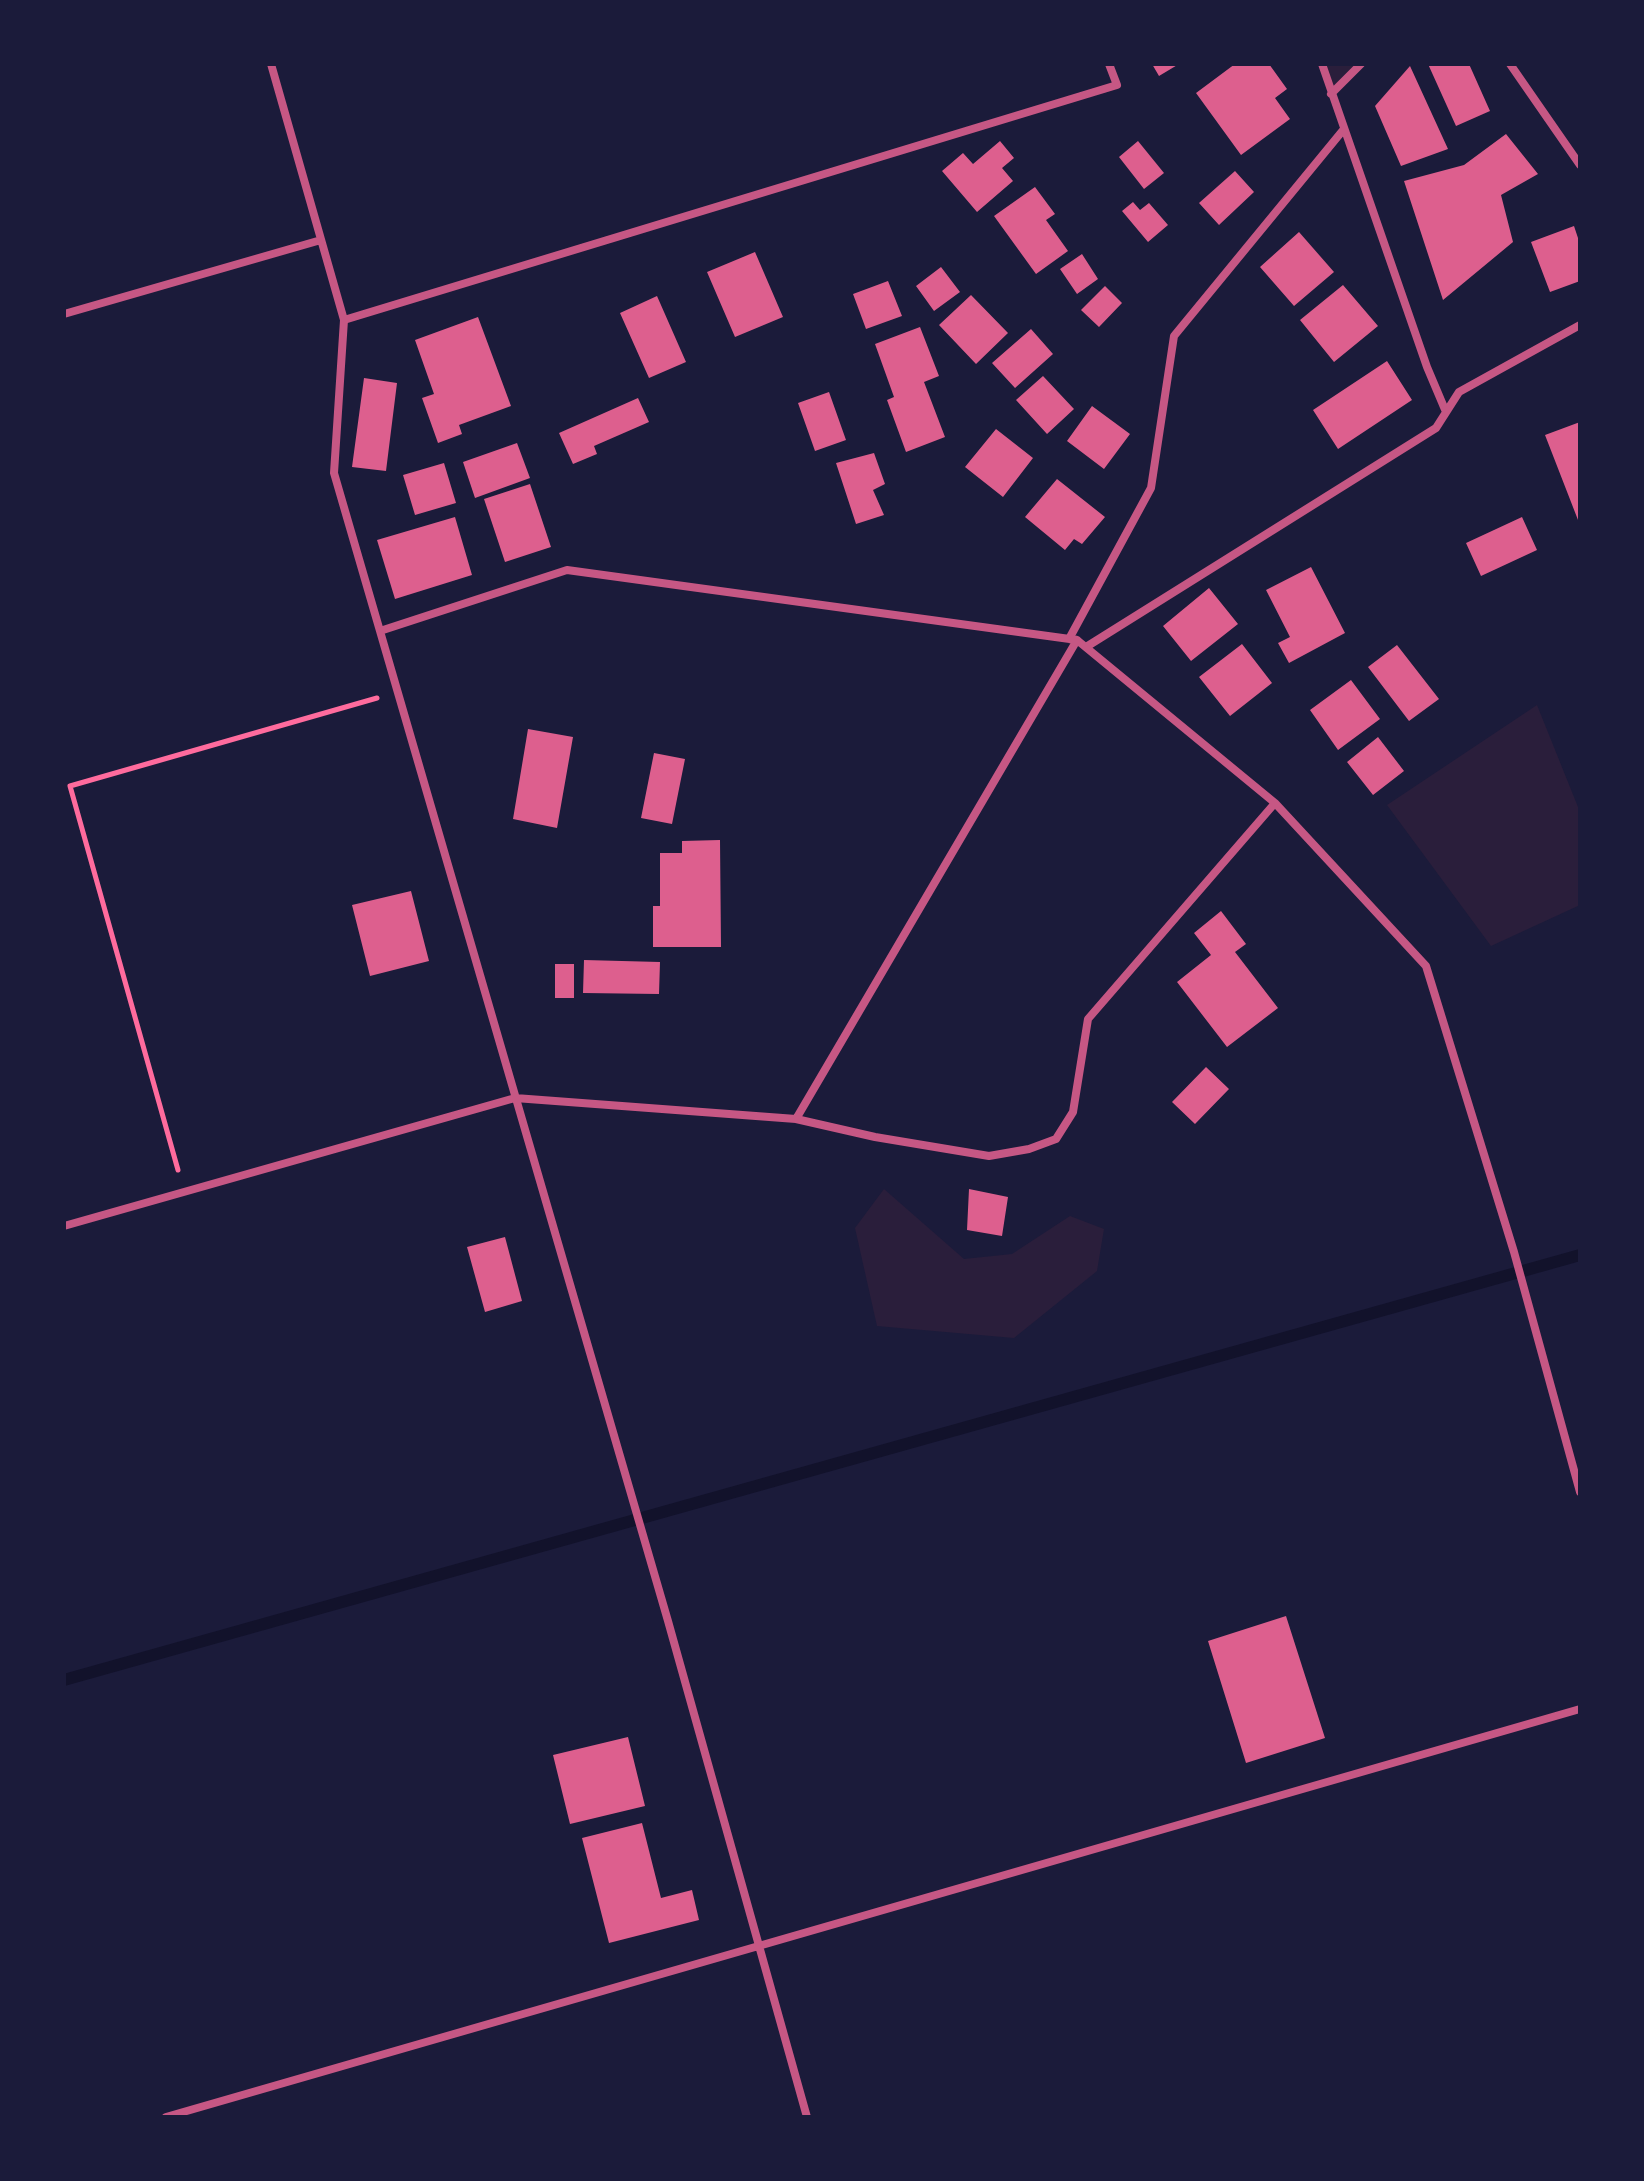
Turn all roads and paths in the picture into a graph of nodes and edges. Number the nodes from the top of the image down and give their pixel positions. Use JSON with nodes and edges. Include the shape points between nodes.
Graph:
{"nodes":[{"id":1,"x":271,"y":64,"type":"edge"},
{"id":2,"x":1109,"y":64,"type":"edge"},
{"id":3,"x":1322,"y":64,"type":"edge"},
{"id":4,"x":1361,"y":64,"type":"edge"},
{"id":5,"x":1510,"y":64,"type":"edge"},
{"id":6,"x":1331,"y":94,"type":"junction"},
{"id":7,"x":1344,"y":129,"type":"junction"},
{"id":8,"x":1580,"y":165,"type":"edge"},
{"id":9,"x":321,"y":240,"type":"junction"},
{"id":10,"x":64,"y":314,"type":"edge"},
{"id":11,"x":344,"y":320,"type":"junction"},
{"id":12,"x":1580,"y":325,"type":"edge"},
{"id":13,"x":1446,"y":412,"type":"junction"},
{"id":14,"x":380,"y":631,"type":"junction"},
{"id":15,"x":1073,"y":639,"type":"junction"},
{"id":16,"x":1086,"y":647,"type":"junction"},
{"id":17,"x":397,"y":692,"type":"junction"},
{"id":18,"x":1275,"y":803,"type":"junction"},
{"id":19,"x":515,"y":1098,"type":"junction"},
{"id":20,"x":796,"y":1119,"type":"junction"},
{"id":21,"x":184,"y":1192,"type":"junction"},
{"id":22,"x":64,"y":1226,"type":"edge"},
{"id":23,"x":1580,"y":1492,"type":"edge"},
{"id":24,"x":1580,"y":1709,"type":"edge"},
{"id":25,"x":758,"y":1948,"type":"junction"},
{"id":26,"x":166,"y":2117,"type":"edge"},
{"id":27,"x":807,"y":2117,"type":"edge"}],
"edges":[{"from":1,"to":9,"type":"street"},
{"from":2,"to":11,"type":"street","via":[[1117,85]]},
{"from":3,"to":6,"type":"street"},
{"from":4,"to":6,"type":"street"},
{"from":5,"to":8,"type":"street"},
{"from":6,"to":7,"type":"street"},
{"from":7,"to":13,"type":"street"},
{"from":7,"to":15,"type":"street","via":[[1174,336],[1151,488]]},
{"from":9,"to":10,"type":"street"},
{"from":9,"to":11,"type":"street"},
{"from":11,"to":14,"type":"street","via":[[334,473]]},
{"from":12,"to":13,"type":"street","via":[[1459,392]]},
{"from":13,"to":16,"type":"street","via":[[1436,428]]},
{"from":14,"to":15,"type":"street","via":[[567,570]]},
{"from":14,"to":17,"type":"street"},
{"from":15,"to":16,"type":"street"},
{"from":15,"to":20,"type":"street"},
{"from":16,"to":18,"type":"street"},
{"from":17,"to":19,"type":"street"},
{"from":17,"to":21,"type":"path","via":[[70,786]]},
{"from":18,"to":20,"type":"street","via":[[1088,1019],[1073,1112],[1056,1139],[989,1156]]},
{"from":18,"to":23,"type":"street","via":[[1426,966],[1514,1252]]},
{"from":19,"to":20,"type":"street"},
{"from":19,"to":21,"type":"street"},
{"from":19,"to":25,"type":"street"},
{"from":21,"to":22,"type":"street"},
{"from":24,"to":25,"type":"street"},
{"from":25,"to":26,"type":"street"},
{"from":25,"to":27,"type":"street"}]}
